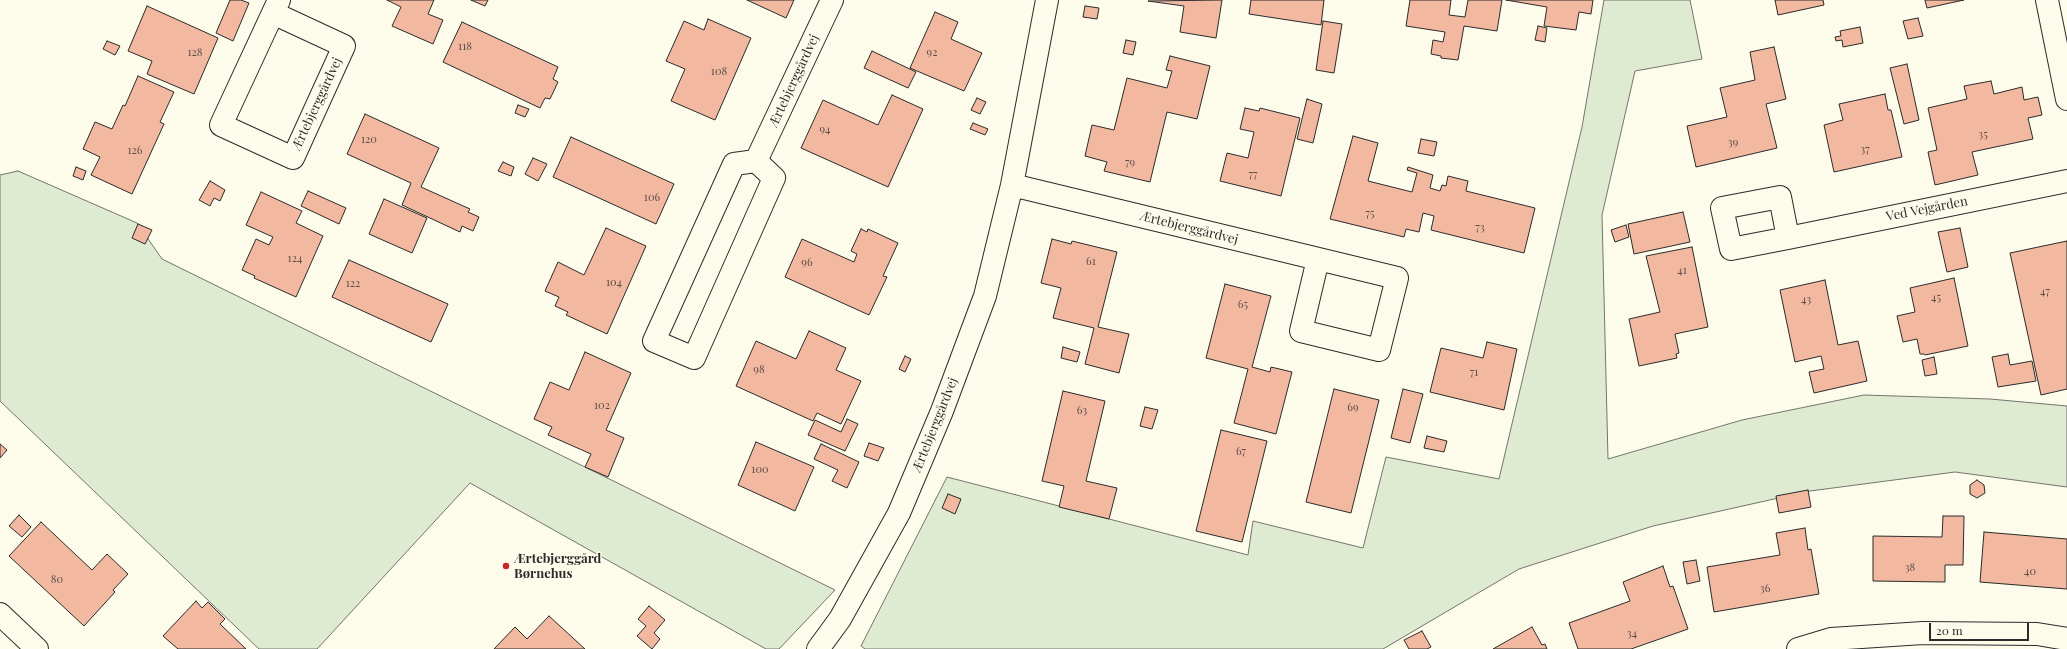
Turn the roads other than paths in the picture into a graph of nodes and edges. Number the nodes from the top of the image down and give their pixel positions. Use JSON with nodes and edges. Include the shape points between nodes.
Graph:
{"nodes":[{"id":1,"x":832,"y":0,"type":"edge"},
{"id":2,"x":1047,"y":0,"type":"edge"},
{"id":3,"x":2047,"y":0,"type":"edge"},
{"id":4,"x":276,"y":6,"type":"edge"},
{"id":5,"x":2067,"y":99,"type":"edge"},
{"id":6,"x":756,"y":161,"type":"junction"},
{"id":7,"x":2067,"y":181,"type":"edge"},
{"id":8,"x":1012,"y":185,"type":"junction"},
{"id":9,"x":1788,"y":238,"type":"dead end"},
{"id":10,"x":1318,"y":259,"type":"junction"},
{"id":11,"x":0,"y":614,"type":"edge"},
{"id":12,"x":2067,"y":639,"type":"edge"},
{"id":13,"x":37,"y":649,"type":"edge"},
{"id":14,"x":818,"y":649,"type":"edge"},
{"id":15,"x":1798,"y":649,"type":"edge"}],
"edges":[{"from":1,"to":6,"type":"street","name":"Ærtebjerggårdvej"},
{"from":2,"to":8,"type":"street","name":"Ærtebjerggårdvej"},
{"from":3,"to":5,"type":"street"},
{"from":4,"to":4,"type":"street","name":"Ærtebjerggårdvej","via":[[344,46],[292,158],[221,125]]},
{"from":6,"to":6,"type":"street","via":[[734,164],[654,341],[694,358],[774,178]]},
{"from":7,"to":9,"type":"street","name":"Ved Vejgården"},
{"from":8,"to":10,"type":"street","name":"Ærtebjerggårdvej"},
{"from":8,"to":14,"type":"street","name":"Ærtebjerggårdvej","via":[[985,296],[942,411],[899,513],[840,619]]},
{"from":10,"to":10,"type":"street","name":"Ærtebjerggårdvej","via":[[1397,278],[1379,350],[1301,331]]},
{"from":11,"to":13,"type":"street"},
{"from":12,"to":15,"type":"street","via":[[2037,634],[1923,633],[1831,640]]}]}
